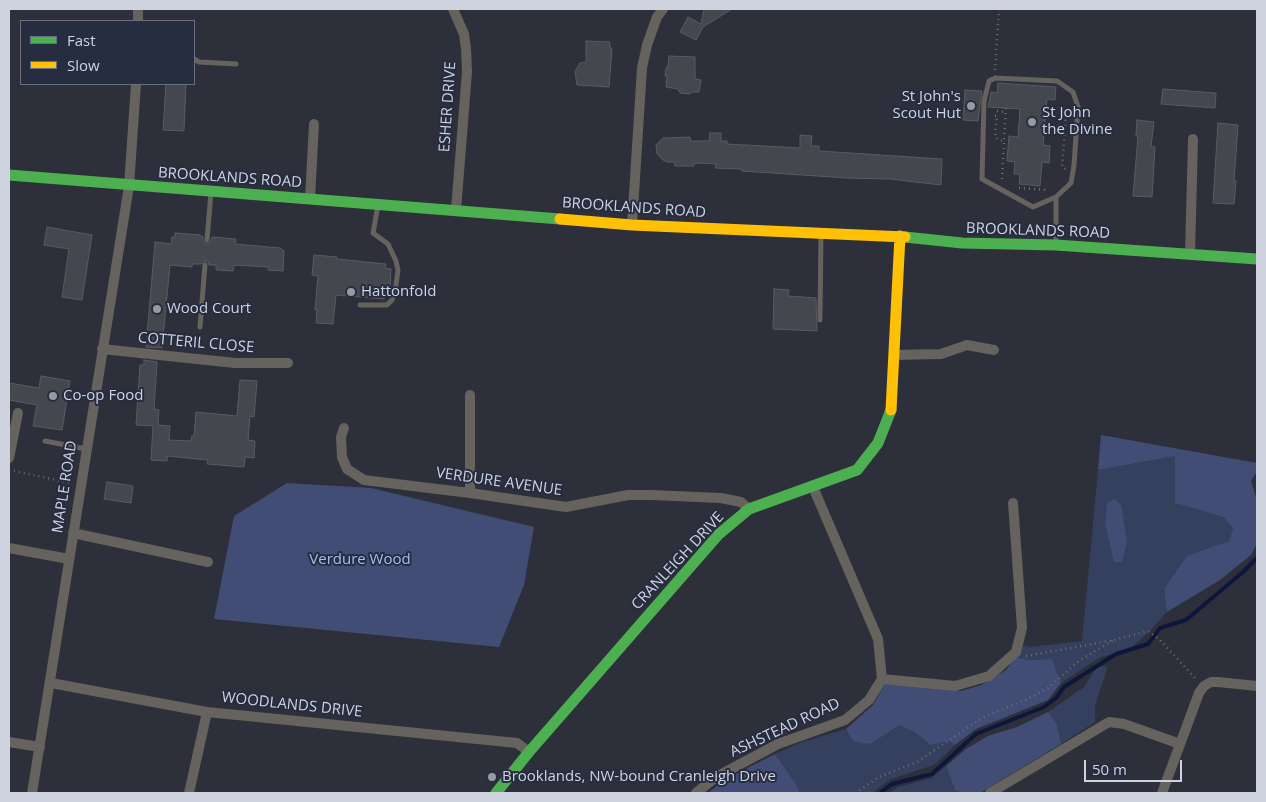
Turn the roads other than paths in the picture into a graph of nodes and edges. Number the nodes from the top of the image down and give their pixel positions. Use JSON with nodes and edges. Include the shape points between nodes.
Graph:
{"nodes":[{"id":1,"x":453,"y":9,"type":"edge"},
{"id":2,"x":663,"y":9,"type":"edge"},
{"id":3,"x":195,"y":60,"type":"edge"},
{"id":4,"x":236,"y":64,"type":"dead end"},
{"id":5,"x":136,"y":85,"type":"edge"},
{"id":6,"x":314,"y":124,"type":"dead end"},
{"id":7,"x":1193,"y":139,"type":"dead end"},
{"id":8,"x":9,"y":175,"type":"edge"},
{"id":9,"x":129,"y":186,"type":"junction"},
{"id":10,"x":211,"y":192,"type":"junction"},
{"id":11,"x":1056,"y":197,"type":"junction"},
{"id":12,"x":310,"y":199,"type":"junction"},
{"id":13,"x":378,"y":204,"type":"junction"},
{"id":14,"x":456,"y":210,"type":"junction"},
{"id":15,"x":632,"y":225,"type":"junction"},
{"id":16,"x":821,"y":233,"type":"junction"},
{"id":17,"x":900,"y":236,"type":"junction"},
{"id":18,"x":207,"y":240,"type":"dead end"},
{"id":19,"x":1056,"y":245,"type":"junction"},
{"id":20,"x":1190,"y":254,"type":"junction"},
{"id":21,"x":1257,"y":259,"type":"edge"},
{"id":22,"x":205,"y":265,"type":"dead end"},
{"id":23,"x":360,"y":305,"type":"dead end"},
{"id":24,"x":820,"y":320,"type":"dead end"},
{"id":25,"x":200,"y":327,"type":"dead end"},
{"id":26,"x":102,"y":349,"type":"junction"},
{"id":27,"x":994,"y":350,"type":"dead end"},
{"id":28,"x":894,"y":355,"type":"junction"},
{"id":29,"x":288,"y":364,"type":"dead end"},
{"id":30,"x":470,"y":395,"type":"dead end"},
{"id":31,"x":18,"y":413,"type":"dead end"},
{"id":32,"x":344,"y":428,"type":"dead end"},
{"id":33,"x":45,"y":441,"type":"dead end"},
{"id":34,"x":86,"y":449,"type":"junction"},
{"id":35,"x":9,"y":458,"type":"edge"},
{"id":36,"x":813,"y":487,"type":"junction"},
{"id":37,"x":470,"y":493,"type":"junction"},
{"id":38,"x":1013,"y":503,"type":"dead end"},
{"id":39,"x":749,"y":509,"type":"junction"},
{"id":40,"x":74,"y":533,"type":"junction"},
{"id":41,"x":9,"y":548,"type":"edge"},
{"id":42,"x":69,"y":559,"type":"junction"},
{"id":43,"x":208,"y":562,"type":"dead end"},
{"id":44,"x":882,"y":679,"type":"junction"},
{"id":45,"x":51,"y":684,"type":"junction"},
{"id":46,"x":1257,"y":686,"type":"edge"},
{"id":47,"x":206,"y":712,"type":"junction"},
{"id":48,"x":9,"y":742,"type":"edge"},
{"id":49,"x":1180,"y":744,"type":"junction"},
{"id":50,"x":40,"y":747,"type":"junction"},
{"id":51,"x":529,"y":752,"type":"junction"},
{"id":52,"x":32,"y":793,"type":"edge"},
{"id":53,"x":189,"y":793,"type":"edge"},
{"id":54,"x":496,"y":793,"type":"edge"},
{"id":55,"x":696,"y":793,"type":"edge"},
{"id":56,"x":990,"y":793,"type":"edge"},
{"id":57,"x":1162,"y":793,"type":"edge"}],
"edges":[{"from":1,"to":14,"type":"street","name":"ESHER DRIVE","via":[[464,34],[466,56]]},
{"from":2,"to":15,"type":"street","via":[[647,45],[642,68]]},
{"from":3,"to":4,"type":"lane"},
{"from":5,"to":9,"type":"street","name":"MAPLE ROAD"},
{"from":6,"to":12,"type":"street"},
{"from":7,"to":20,"type":"street"},
{"from":8,"to":9,"type":"street","name":"BROOKLANDS ROAD"},
{"from":9,"to":10,"type":"street","name":"BROOKLANDS ROAD"},
{"from":9,"to":26,"type":"street","name":"MAPLE ROAD"},
{"from":10,"to":12,"type":"street","name":"BROOKLANDS ROAD"},
{"from":10,"to":18,"type":"lane"},
{"from":11,"to":11,"type":"lane","via":[[1033,207],[982,180],[984,101],[989,81],[995,78],[1057,81],[1073,92],[1078,107],[1074,165],[1071,183]]},
{"from":11,"to":19,"type":"lane"},
{"from":12,"to":13,"type":"street","name":"BROOKLANDS ROAD"},
{"from":13,"to":14,"type":"street","name":"BROOKLANDS ROAD"},
{"from":13,"to":23,"type":"lane","via":[[373,233],[388,244],[396,261],[395,292],[387,305]]},
{"from":14,"to":15,"type":"street","name":"BROOKLANDS ROAD"},
{"from":15,"to":16,"type":"street","name":"BROOKLANDS ROAD"},
{"from":16,"to":17,"type":"street","name":"BROOKLANDS ROAD"},
{"from":16,"to":24,"type":"lane"},
{"from":17,"to":19,"type":"street","name":"BROOKLANDS ROAD","via":[[962,243]]},
{"from":17,"to":28,"type":"street","name":"CRANLEIGH DRIVE"},
{"from":19,"to":20,"type":"street","name":"BROOKLANDS ROAD"},
{"from":20,"to":21,"type":"street","name":"BROOKLANDS ROAD"},
{"from":22,"to":25,"type":"lane"},
{"from":26,"to":29,"type":"street","name":"COTTERIL CLOSE","via":[[235,363]]},
{"from":26,"to":34,"type":"street","name":"MAPLE ROAD"},
{"from":27,"to":28,"type":"street","via":[[966,345],[941,354]]},
{"from":28,"to":36,"type":"street","name":"CRANLEIGH DRIVE","via":[[891,414],[878,444],[857,470]]},
{"from":30,"to":37,"type":"street"},
{"from":31,"to":35,"type":"street"},
{"from":32,"to":37,"type":"street","name":"VERDURE AVENUE","via":[[342,457],[347,469],[364,480]]},
{"from":33,"to":34,"type":"lane"},
{"from":34,"to":40,"type":"street","name":"MAPLE ROAD"},
{"from":36,"to":39,"type":"street","name":"CRANLEIGH DRIVE"},
{"from":36,"to":44,"type":"street","via":[[878,639]]},
{"from":37,"to":39,"type":"street","name":"VERDURE AVENUE","via":[[566,507],[628,495],[721,498],[741,502]]},
{"from":38,"to":44,"type":"street","via":[[1022,628],[1016,652],[989,676],[955,686]]},
{"from":39,"to":51,"type":"street","name":"CRANLEIGH DRIVE","via":[[719,534]]},
{"from":40,"to":42,"type":"street","name":"MAPLE ROAD"},
{"from":40,"to":43,"type":"street"},
{"from":41,"to":42,"type":"street"},
{"from":42,"to":45,"type":"street","name":"MAPLE ROAD"},
{"from":44,"to":55,"type":"street","name":"ASHSTEAD ROAD","via":[[869,700],[844,720],[778,744],[716,777]]},
{"from":45,"to":47,"type":"street","name":"WOODLANDS DRIVE"},
{"from":45,"to":50,"type":"street","name":"MAPLE ROAD"},
{"from":46,"to":49,"type":"street","via":[[1218,682],[1204,686]]},
{"from":47,"to":51,"type":"street","name":"WOODLANDS DRIVE","via":[[517,743]]},
{"from":47,"to":53,"type":"street"},
{"from":48,"to":50,"type":"street"},
{"from":49,"to":56,"type":"street","via":[[1124,724],[1109,722]]},
{"from":49,"to":57,"type":"street"},
{"from":50,"to":52,"type":"street","name":"MAPLE ROAD"},
{"from":51,"to":54,"type":"street","name":"CRANLEIGH DRIVE"}]}
